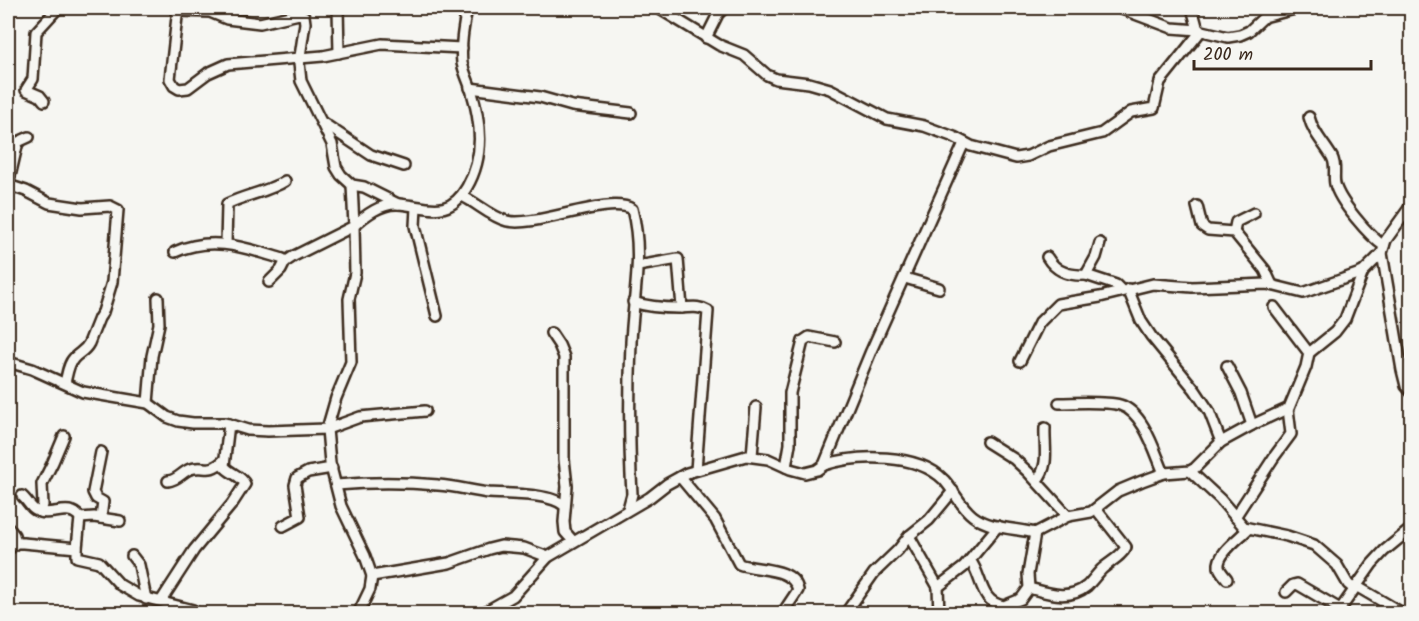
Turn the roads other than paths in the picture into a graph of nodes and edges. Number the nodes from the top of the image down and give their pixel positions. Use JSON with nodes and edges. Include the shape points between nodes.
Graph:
{"nodes":[{"id":1,"x":58,"y":8,"type":"edge"},
{"id":2,"x":338,"y":8,"type":"edge"},
{"id":3,"x":467,"y":8,"type":"edge"},
{"id":4,"x":658,"y":8,"type":"edge"},
{"id":5,"x":724,"y":8,"type":"edge"},
{"id":6,"x":1119,"y":8,"type":"edge"},
{"id":7,"x":1192,"y":8,"type":"edge"},
{"id":8,"x":1299,"y":8,"type":"edge"},
{"id":9,"x":178,"y":9,"type":"edge"},
{"id":10,"x":1140,"y":11,"type":"edge"},
{"id":11,"x":305,"y":12,"type":"edge"},
{"id":12,"x":1200,"y":30,"type":"junction"},
{"id":13,"x":706,"y":38,"type":"junction"},
{"id":14,"x":462,"y":48,"type":"junction"},
{"id":15,"x":339,"y":53,"type":"junction"},
{"id":16,"x":299,"y":58,"type":"junction"},
{"id":17,"x":470,"y":88,"type":"junction"},
{"id":18,"x":44,"y":101,"type":"dead end"},
{"id":19,"x":631,"y":113,"type":"dead end"},
{"id":20,"x":1309,"y":117,"type":"dead end"},
{"id":21,"x":321,"y":122,"type":"junction"},
{"id":22,"x":28,"y":137,"type":"dead end"},
{"id":23,"x":964,"y":143,"type":"junction"},
{"id":24,"x":404,"y":166,"type":"dead end"},
{"id":25,"x":285,"y":181,"type":"dead end"},
{"id":26,"x":8,"y":185,"type":"edge"},
{"id":27,"x":352,"y":185,"type":"junction"},
{"id":28,"x":462,"y":196,"type":"junction"},
{"id":29,"x":398,"y":204,"type":"junction"},
{"id":30,"x":1412,"y":204,"type":"edge"},
{"id":31,"x":1197,"y":206,"type":"dead end"},
{"id":32,"x":416,"y":207,"type":"junction"},
{"id":33,"x":1254,"y":213,"type":"dead end"},
{"id":34,"x":354,"y":226,"type":"junction"},
{"id":35,"x":1234,"y":232,"type":"junction"},
{"id":36,"x":1100,"y":243,"type":"dead end"},
{"id":37,"x":226,"y":244,"type":"junction"},
{"id":38,"x":1383,"y":250,"type":"junction"},
{"id":39,"x":175,"y":252,"type":"dead end"},
{"id":40,"x":1047,"y":257,"type":"dead end"},
{"id":41,"x":285,"y":262,"type":"junction"},
{"id":42,"x":638,"y":266,"type":"junction"},
{"id":43,"x":1363,"y":272,"type":"junction"},
{"id":44,"x":1086,"y":275,"type":"junction"},
{"id":45,"x":904,"y":278,"type":"junction"},
{"id":46,"x":269,"y":282,"type":"dead end"},
{"id":47,"x":1272,"y":285,"type":"junction"},
{"id":48,"x":939,"y":288,"type":"dead end"},
{"id":49,"x":1125,"y":290,"type":"junction"},
{"id":50,"x":158,"y":298,"type":"dead end"},
{"id":51,"x":633,"y":302,"type":"junction"},
{"id":52,"x":1274,"y":307,"type":"dead end"},
{"id":53,"x":682,"y":308,"type":"junction"},
{"id":54,"x":438,"y":316,"type":"dead end"},
{"id":55,"x":551,"y":333,"type":"dead end"},
{"id":56,"x":835,"y":342,"type":"dead end"},
{"id":57,"x":1309,"y":353,"type":"junction"},
{"id":58,"x":1020,"y":361,"type":"dead end"},
{"id":59,"x":8,"y":362,"type":"edge"},
{"id":60,"x":1227,"y":366,"type":"dead end"},
{"id":61,"x":65,"y":382,"type":"junction"},
{"id":62,"x":1412,"y":393,"type":"edge"},
{"id":63,"x":148,"y":403,"type":"junction"},
{"id":64,"x":1059,"y":403,"type":"dead end"},
{"id":65,"x":756,"y":407,"type":"dead end"},
{"id":66,"x":1288,"y":409,"type":"junction"},
{"id":67,"x":425,"y":411,"type":"dead end"},
{"id":68,"x":229,"y":424,"type":"junction"},
{"id":69,"x":1252,"y":425,"type":"junction"},
{"id":70,"x":1045,"y":428,"type":"dead end"},
{"id":71,"x":327,"y":429,"type":"junction"},
{"id":72,"x":63,"y":436,"type":"dead end"},
{"id":73,"x":987,"y":442,"type":"dead end"},
{"id":74,"x":1221,"y":442,"type":"junction"},
{"id":75,"x":101,"y":452,"type":"dead end"},
{"id":76,"x":752,"y":456,"type":"junction"},
{"id":77,"x":224,"y":460,"type":"junction"},
{"id":78,"x":825,"y":465,"type":"junction"},
{"id":79,"x":786,"y":467,"type":"junction"},
{"id":80,"x":332,"y":468,"type":"junction"},
{"id":81,"x":696,"y":470,"type":"junction"},
{"id":82,"x":1190,"y":471,"type":"junction"},
{"id":83,"x":1164,"y":474,"type":"junction"},
{"id":84,"x":680,"y":477,"type":"junction"},
{"id":85,"x":1037,"y":480,"type":"junction"},
{"id":86,"x":168,"y":481,"type":"dead end"},
{"id":87,"x":336,"y":485,"type":"junction"},
{"id":88,"x":953,"y":491,"type":"junction"},
{"id":89,"x":22,"y":496,"type":"dead end"},
{"id":90,"x":565,"y":506,"type":"junction"},
{"id":91,"x":628,"y":509,"type":"junction"},
{"id":92,"x":1095,"y":509,"type":"junction"},
{"id":93,"x":40,"y":512,"type":"junction"},
{"id":94,"x":1068,"y":516,"type":"junction"},
{"id":95,"x":1235,"y":517,"type":"junction"},
{"id":96,"x":80,"y":518,"type":"junction"},
{"id":97,"x":101,"y":518,"type":"junction"},
{"id":98,"x":120,"y":521,"type":"dead end"},
{"id":99,"x":283,"y":526,"type":"dead end"},
{"id":100,"x":998,"y":526,"type":"junction"},
{"id":101,"x":8,"y":527,"type":"edge"},
{"id":102,"x":1412,"y":528,"type":"edge"},
{"id":103,"x":1248,"y":529,"type":"junction"},
{"id":104,"x":1035,"y":533,"type":"junction"},
{"id":105,"x":909,"y":536,"type":"junction"},
{"id":106,"x":573,"y":541,"type":"junction"},
{"id":107,"x":16,"y":543,"type":"junction"},
{"id":108,"x":77,"y":548,"type":"junction"},
{"id":109,"x":8,"y":550,"type":"edge"},
{"id":110,"x":132,"y":556,"type":"dead end"},
{"id":111,"x":548,"y":557,"type":"junction"},
{"id":112,"x":970,"y":560,"type":"junction"},
{"id":113,"x":372,"y":576,"type":"junction"},
{"id":114,"x":1227,"y":579,"type":"dead end"},
{"id":115,"x":938,"y":587,"type":"junction"},
{"id":116,"x":1029,"y":588,"type":"junction"},
{"id":117,"x":1355,"y":588,"type":"junction"},
{"id":118,"x":1286,"y":592,"type":"dead end"},
{"id":119,"x":146,"y":599,"type":"junction"},
{"id":120,"x":161,"y":601,"type":"junction"},
{"id":121,"x":1338,"y":611,"type":"edge"},
{"id":122,"x":197,"y":614,"type":"edge"},
{"id":123,"x":358,"y":614,"type":"edge"},
{"id":124,"x":481,"y":614,"type":"edge"},
{"id":125,"x":782,"y":614,"type":"edge"},
{"id":126,"x":845,"y":614,"type":"edge"},
{"id":127,"x":939,"y":614,"type":"edge"},
{"id":128,"x":1404,"y":614,"type":"edge"}],
"edges":[{"from":1,"to":18,"type":"street","via":[[36,32],[33,79],[26,90]]},
{"from":2,"to":15,"type":"street"},
{"from":3,"to":14,"type":"street"},
{"from":4,"to":13,"type":"street"},
{"from":5,"to":13,"type":"street"},
{"from":6,"to":10,"type":"street"},
{"from":7,"to":12,"type":"street"},
{"from":8,"to":12,"type":"street","via":[[1261,18],[1240,36]]},
{"from":9,"to":11,"type":"street","via":[[260,23]]},
{"from":9,"to":16,"type":"street","via":[[170,79],[179,89],[193,85],[221,66]]},
{"from":10,"to":12,"type":"street","via":[[1172,28]]},
{"from":11,"to":16,"type":"street"},
{"from":12,"to":23,"type":"street","via":[[1160,82],[1154,108],[1136,109],[1107,131],[1049,146],[1021,158]]},
{"from":13,"to":23,"type":"street","via":[[744,54],[758,69],[776,79],[830,89],[880,116],[924,126]]},
{"from":14,"to":15,"type":"street","via":[[382,44]]},
{"from":14,"to":17,"type":"street"},
{"from":15,"to":16,"type":"street"},
{"from":16,"to":21,"type":"street","via":[[303,87]]},
{"from":17,"to":19,"type":"street"},
{"from":17,"to":28,"type":"street","via":[[478,116],[479,144],[475,173]]},
{"from":20,"to":38,"type":"street","via":[[1312,129],[1334,163],[1338,192]]},
{"from":21,"to":24,"type":"street","via":[[371,155]]},
{"from":21,"to":27,"type":"street","via":[[332,144],[336,167]]},
{"from":22,"to":26,"type":"street","via":[[18,142]]},
{"from":23,"to":45,"type":"street"},
{"from":25,"to":37,"type":"street","via":[[227,204]]},
{"from":26,"to":61,"type":"street","via":[[49,203],[110,206],[118,210],[115,260],[107,298],[86,350],[70,364]]},
{"from":27,"to":29,"type":"street"},
{"from":27,"to":34,"type":"street"},
{"from":28,"to":32,"type":"street","via":[[435,210]]},
{"from":28,"to":42,"type":"street","via":[[507,221],[626,205],[634,217]]},
{"from":29,"to":32,"type":"street"},
{"from":29,"to":34,"type":"street","via":[[369,213]]},
{"from":30,"to":38,"type":"street"},
{"from":31,"to":35,"type":"street","via":[[1204,229]]},
{"from":32,"to":54,"type":"street","via":[[415,226]]},
{"from":33,"to":35,"type":"street","via":[[1236,222]]},
{"from":34,"to":41,"type":"street"},
{"from":34,"to":71,"type":"street","via":[[355,273],[349,299],[351,362]]},
{"from":35,"to":47,"type":"street","via":[[1262,265]]},
{"from":36,"to":44,"type":"street"},
{"from":37,"to":39,"type":"street","via":[[201,244]]},
{"from":37,"to":41,"type":"street"},
{"from":38,"to":43,"type":"street"},
{"from":38,"to":62,"type":"street","via":[[1402,370]]},
{"from":40,"to":44,"type":"street","via":[[1069,275]]},
{"from":41,"to":46,"type":"street"},
{"from":42,"to":51,"type":"street"},
{"from":42,"to":53,"type":"street","via":[[678,260]]},
{"from":43,"to":47,"type":"street","via":[[1303,293]]},
{"from":43,"to":57,"type":"street","via":[[1345,320]]},
{"from":44,"to":49,"type":"street"},
{"from":45,"to":48,"type":"street"},
{"from":45,"to":78,"type":"street"},
{"from":47,"to":49,"type":"street","via":[[1153,284]]},
{"from":49,"to":58,"type":"street","via":[[1053,307],[1034,331]]},
{"from":49,"to":74,"type":"street","via":[[1151,336],[1209,411]]},
{"from":50,"to":63,"type":"street","via":[[159,324]]},
{"from":51,"to":53,"type":"street"},
{"from":51,"to":91,"type":"street","via":[[632,494]]},
{"from":52,"to":57,"type":"street"},
{"from":53,"to":81,"type":"street","via":[[696,306],[708,310]]},
{"from":55,"to":90,"type":"street","via":[[564,357]]},
{"from":56,"to":79,"type":"street","via":[[809,337],[803,341],[790,393]]},
{"from":57,"to":66,"type":"street"},
{"from":59,"to":61,"type":"street"},
{"from":60,"to":69,"type":"street"},
{"from":61,"to":63,"type":"street","via":[[83,392]]},
{"from":63,"to":68,"type":"street","via":[[178,421]]},
{"from":64,"to":83,"type":"street","via":[[1119,405],[1130,411],[1144,428]]},
{"from":65,"to":76,"type":"street"},
{"from":66,"to":69,"type":"street"},
{"from":66,"to":95,"type":"street","via":[[1291,434]]},
{"from":67,"to":71,"type":"street","via":[[360,417]]},
{"from":68,"to":71,"type":"street","via":[[267,431]]},
{"from":68,"to":77,"type":"street"},
{"from":69,"to":74,"type":"street"},
{"from":70,"to":85,"type":"street","via":[[1046,461]]},
{"from":71,"to":80,"type":"street"},
{"from":72,"to":93,"type":"street","via":[[42,484],[44,504]]},
{"from":73,"to":85,"type":"street"},
{"from":74,"to":82,"type":"street"},
{"from":75,"to":97,"type":"street","via":[[93,492],[103,502]]},
{"from":76,"to":79,"type":"street"},
{"from":76,"to":81,"type":"street"},
{"from":77,"to":86,"type":"street","via":[[209,470],[193,468]]},
{"from":77,"to":120,"type":"street","via":[[228,471],[244,481],[243,488],[194,550]]},
{"from":78,"to":79,"type":"street","via":[[805,473]]},
{"from":78,"to":88,"type":"street","via":[[872,458],[909,462],[937,474]]},
{"from":80,"to":87,"type":"street"},
{"from":80,"to":99,"type":"street","via":[[297,478],[300,517]]},
{"from":81,"to":84,"type":"street"},
{"from":82,"to":83,"type":"street"},
{"from":82,"to":95,"type":"street"},
{"from":83,"to":92,"type":"street","via":[[1118,491]]},
{"from":84,"to":91,"type":"street"},
{"from":84,"to":125,"type":"street","via":[[715,519],[739,564],[785,574],[796,584],[798,590]]},
{"from":85,"to":94,"type":"street"},
{"from":87,"to":90,"type":"street","via":[[436,485],[536,497]]},
{"from":87,"to":113,"type":"street","via":[[344,515]]},
{"from":88,"to":100,"type":"street","via":[[973,516]]},
{"from":88,"to":105,"type":"street","via":[[929,520]]},
{"from":89,"to":93,"type":"street"},
{"from":90,"to":106,"type":"street","via":[[565,532]]},
{"from":91,"to":106,"type":"street"},
{"from":92,"to":94,"type":"street"},
{"from":92,"to":116,"type":"street","via":[[1126,547],[1124,552],[1077,592],[1051,595]]},
{"from":93,"to":96,"type":"street","via":[[70,511]]},
{"from":94,"to":104,"type":"street"},
{"from":95,"to":103,"type":"street"},
{"from":96,"to":97,"type":"street"},
{"from":96,"to":108,"type":"street"},
{"from":97,"to":98,"type":"street"},
{"from":100,"to":104,"type":"street"},
{"from":100,"to":112,"type":"street"},
{"from":101,"to":107,"type":"street"},
{"from":102,"to":117,"type":"street","via":[[1384,551]]},
{"from":103,"to":114,"type":"street","via":[[1220,560],[1220,569]]},
{"from":103,"to":117,"type":"street","via":[[1314,545]]},
{"from":104,"to":116,"type":"street"},
{"from":105,"to":115,"type":"street"},
{"from":105,"to":126,"type":"street","via":[[874,573]]},
{"from":106,"to":111,"type":"street"},
{"from":107,"to":108,"type":"street"},
{"from":107,"to":109,"type":"street"},
{"from":108,"to":119,"type":"street","via":[[77,557],[99,562],[120,585]]},
{"from":110,"to":119,"type":"street","via":[[139,566]]},
{"from":111,"to":113,"type":"street","via":[[524,548],[501,546],[449,563]]},
{"from":111,"to":124,"type":"street","via":[[513,596]]},
{"from":112,"to":115,"type":"street"},
{"from":112,"to":116,"type":"street","via":[[985,594],[999,606],[1015,603]]},
{"from":113,"to":123,"type":"street"},
{"from":115,"to":127,"type":"street"},
{"from":117,"to":121,"type":"street"},
{"from":117,"to":128,"type":"street"},
{"from":118,"to":121,"type":"street","via":[[1297,584]]},
{"from":119,"to":120,"type":"street"},
{"from":120,"to":122,"type":"street"}]}
